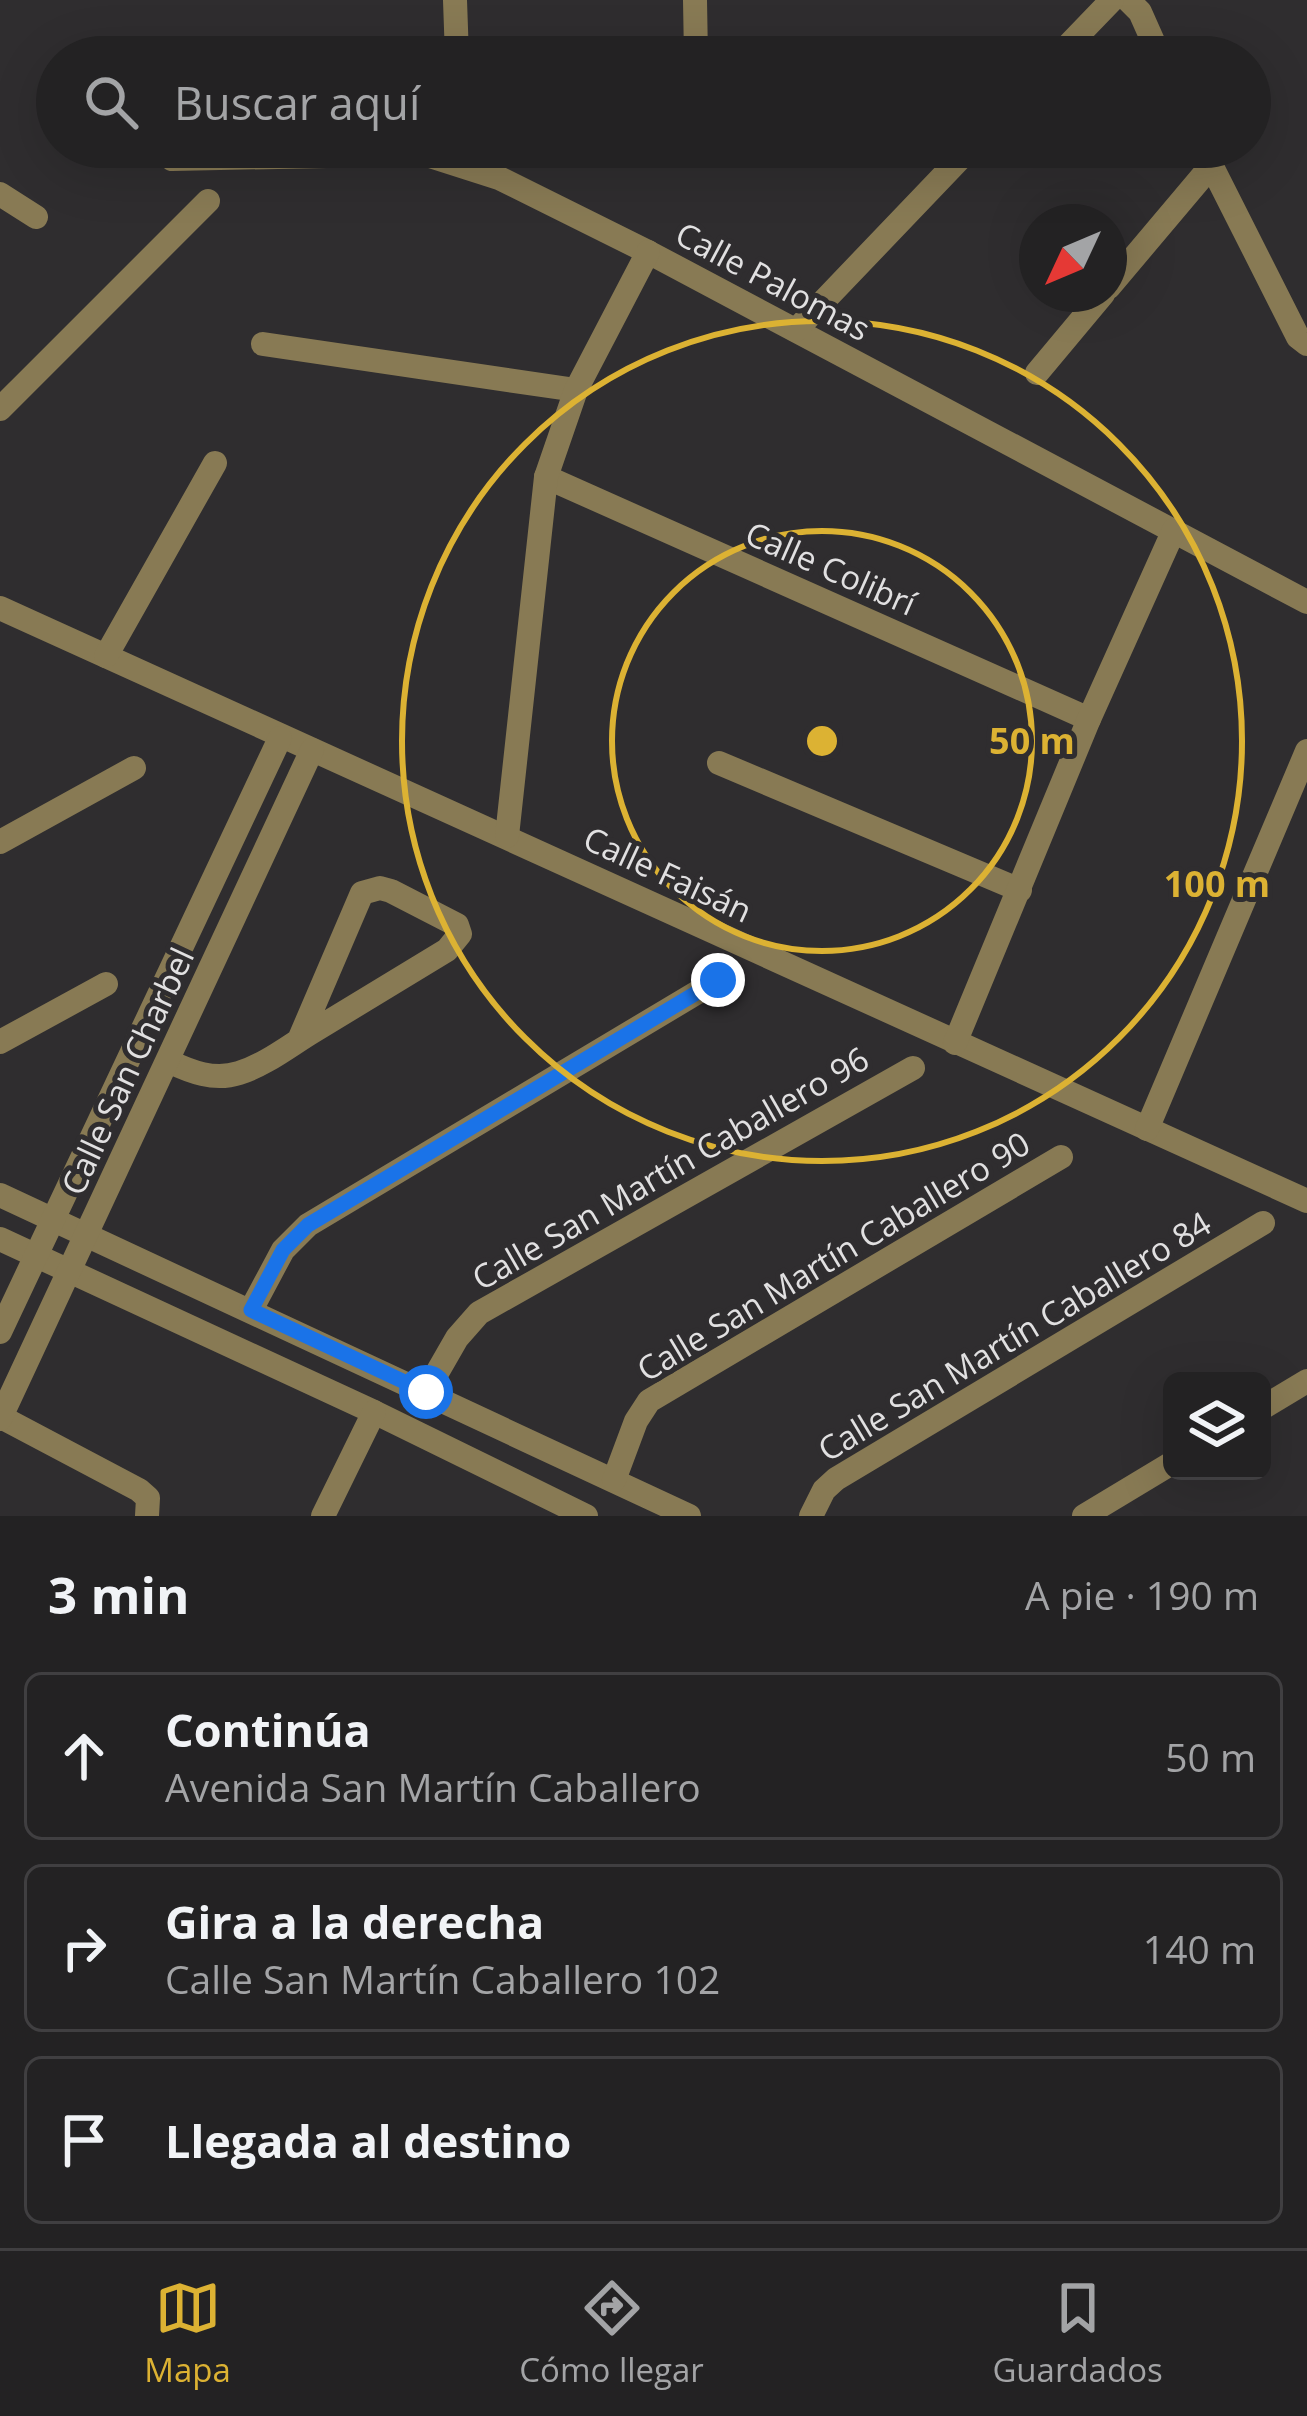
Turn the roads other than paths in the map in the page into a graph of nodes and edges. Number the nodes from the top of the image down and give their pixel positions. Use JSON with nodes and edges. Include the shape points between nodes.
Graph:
{"nodes":[{"id":1,"x":455,"y":0,"type":"edge"},
{"id":2,"x":695,"y":0,"type":"edge"},
{"id":3,"x":1112,"y":0,"type":"edge"},
{"id":4,"x":1128,"y":0,"type":"edge"},
{"id":5,"x":456,"y":36,"type":"edge"},
{"id":6,"x":696,"y":36,"type":"edge"},
{"id":7,"x":1078,"y":36,"type":"edge"},
{"id":8,"x":1151,"y":36,"type":"edge"},
{"id":9,"x":468,"y":168,"type":"edge"},
{"id":10,"x":951,"y":168,"type":"edge"},
{"id":11,"x":1198,"y":168,"type":"edge"},
{"id":12,"x":1212,"y":168,"type":"edge"},
{"id":13,"x":0,"y":194,"type":"edge"},
{"id":14,"x":208,"y":201,"type":"dead end"},
{"id":15,"x":36,"y":217,"type":"dead end"},
{"id":16,"x":648,"y":252,"type":"junction"},
{"id":17,"x":1127,"y":263,"type":"edge"},
{"id":18,"x":1088,"y":312,"type":"edge"},
{"id":19,"x":796,"y":330,"type":"junction"},
{"id":20,"x":262,"y":344,"type":"dead end"},
{"id":21,"x":1307,"y":344,"type":"edge"},
{"id":22,"x":1037,"y":373,"type":"dead end"},
{"id":23,"x":576,"y":390,"type":"junction"},
{"id":24,"x":5,"y":397,"type":"edge"},
{"id":25,"x":214,"y":464,"type":"dead end"},
{"id":26,"x":546,"y":477,"type":"junction"},
{"id":27,"x":1174,"y":530,"type":"junction"},
{"id":28,"x":1307,"y":602,"type":"edge"},
{"id":29,"x":0,"y":608,"type":"edge"},
{"id":30,"x":106,"y":656,"type":"junction"},
{"id":31,"x":1089,"y":719,"type":"junction"},
{"id":32,"x":280,"y":738,"type":"junction"},
{"id":33,"x":312,"y":750,"type":"junction"},
{"id":34,"x":1307,"y":751,"type":"edge"},
{"id":35,"x":719,"y":763,"type":"dead end"},
{"id":36,"x":134,"y":768,"type":"dead end"},
{"id":37,"x":507,"y":836,"type":"junction"},
{"id":38,"x":0,"y":842,"type":"edge"},
{"id":39,"x":1019,"y":890,"type":"junction"},
{"id":40,"x":718,"y":980,"type":"dead end"},
{"id":41,"x":106,"y":984,"type":"dead end"},
{"id":42,"x":299,"y":1040,"type":"junction"},
{"id":43,"x":0,"y":1042,"type":"edge"},
{"id":44,"x":955,"y":1043,"type":"junction"},
{"id":45,"x":168,"y":1061,"type":"junction"},
{"id":46,"x":913,"y":1068,"type":"dead end"},
{"id":47,"x":1147,"y":1129,"type":"junction"},
{"id":48,"x":1061,"y":1157,"type":"dead end"},
{"id":49,"x":0,"y":1195,"type":"edge"},
{"id":50,"x":1307,"y":1201,"type":"edge"},
{"id":51,"x":52,"y":1220,"type":"junction"},
{"id":52,"x":1263,"y":1223,"type":"dead end"},
{"id":53,"x":87,"y":1236,"type":"junction"},
{"id":54,"x":0,"y":1239,"type":"edge"},
{"id":55,"x":35,"y":1256,"type":"junction"},
{"id":56,"x":70,"y":1273,"type":"junction"},
{"id":57,"x":251,"y":1310,"type":"junction"},
{"id":58,"x":0,"y":1332,"type":"edge"},
{"id":59,"x":1307,"y":1381,"type":"edge"},
{"id":60,"x":426,"y":1392,"type":"junction"},
{"id":61,"x":1271,"y":1403,"type":"edge"},
{"id":62,"x":374,"y":1412,"type":"junction"},
{"id":63,"x":0,"y":1418,"type":"edge"},
{"id":64,"x":1163,"y":1468,"type":"edge"},
{"id":65,"x":614,"y":1480,"type":"junction"},
{"id":66,"x":147,"y":1516,"type":"edge"},
{"id":67,"x":323,"y":1516,"type":"edge"},
{"id":68,"x":585,"y":1516,"type":"edge"},
{"id":69,"x":689,"y":1516,"type":"edge"},
{"id":70,"x":811,"y":1516,"type":"edge"},
{"id":71,"x":1084,"y":1516,"type":"edge"}],
"edges":[{"from":1,"to":5,"type":"street"},
{"from":2,"to":6,"type":"street"},
{"from":3,"to":7,"type":"street"},
{"from":4,"to":8,"type":"street"},
{"from":9,"to":16,"type":"street","name":"Calle Palomas"},
{"from":10,"to":19,"type":"street"},
{"from":11,"to":17,"type":"street"},
{"from":12,"to":21,"type":"street"},
{"from":13,"to":15,"type":"street"},
{"from":14,"to":24,"type":"street"},
{"from":16,"to":19,"type":"street","name":"Calle Palomas"},
{"from":16,"to":23,"type":"street"},
{"from":18,"to":22,"type":"street"},
{"from":19,"to":27,"type":"street","name":"Calle Palomas"},
{"from":20,"to":23,"type":"street"},
{"from":23,"to":26,"type":"street"},
{"from":25,"to":30,"type":"street"},
{"from":26,"to":31,"type":"street","name":"Calle Colibrí"},
{"from":26,"to":37,"type":"street"},
{"from":27,"to":28,"type":"street","name":"Calle Palomas"},
{"from":27,"to":31,"type":"street"},
{"from":29,"to":30,"type":"street","name":"Calle Faisán"},
{"from":30,"to":32,"type":"street","name":"Calle Faisán"},
{"from":31,"to":39,"type":"street"},
{"from":32,"to":33,"type":"street","name":"Calle Faisán"},
{"from":32,"to":51,"type":"street","name":"Calle San Charbel"},
{"from":33,"to":37,"type":"street","name":"Calle Faisán"},
{"from":33,"to":45,"type":"street","name":"Calle San Charbel"},
{"from":34,"to":47,"type":"street"},
{"from":35,"to":39,"type":"street"},
{"from":36,"to":38,"type":"street"},
{"from":37,"to":44,"type":"street","name":"Calle Faisán"},
{"from":39,"to":44,"type":"street"},
{"from":40,"to":57,"type":"street","via":[[308,1225],[283,1250]]},
{"from":41,"to":43,"type":"street"},
{"from":42,"to":42,"type":"street","via":[[447,950],[460,934],[457,925],[391,891],[362,893]]},
{"from":42,"to":45,"type":"street","via":[[238,1073],[190,1072]]},
{"from":44,"to":47,"type":"street","name":"Calle Faisán"},
{"from":45,"to":53,"type":"street","name":"Calle San Charbel"},
{"from":46,"to":60,"type":"street","name":"Calle San Martín Caballero 96","via":[[479,1313]]},
{"from":47,"to":50,"type":"street","name":"Calle Faisán"},
{"from":48,"to":65,"type":"street","name":"Calle San Martín Caballero 90","via":[[649,1401]]},
{"from":49,"to":51,"type":"street"},
{"from":51,"to":53,"type":"street"},
{"from":51,"to":55,"type":"street","name":"Calle San Charbel"},
{"from":52,"to":70,"type":"street","name":"Calle San Martín Caballero 84","via":[[836,1479]]},
{"from":53,"to":56,"type":"street","name":"Calle San Charbel"},
{"from":53,"to":57,"type":"street"},
{"from":54,"to":55,"type":"street"},
{"from":55,"to":56,"type":"street"},
{"from":55,"to":58,"type":"street","name":"Calle San Charbel"},
{"from":56,"to":62,"type":"street"},
{"from":56,"to":63,"type":"street","name":"Calle San Charbel"},
{"from":57,"to":60,"type":"street"},
{"from":59,"to":61,"type":"street"},
{"from":60,"to":65,"type":"street"},
{"from":62,"to":67,"type":"street"},
{"from":62,"to":68,"type":"street"},
{"from":63,"to":66,"type":"street","via":[[139,1490],[148,1498]]},
{"from":64,"to":71,"type":"street"},
{"from":65,"to":69,"type":"street"}]}
